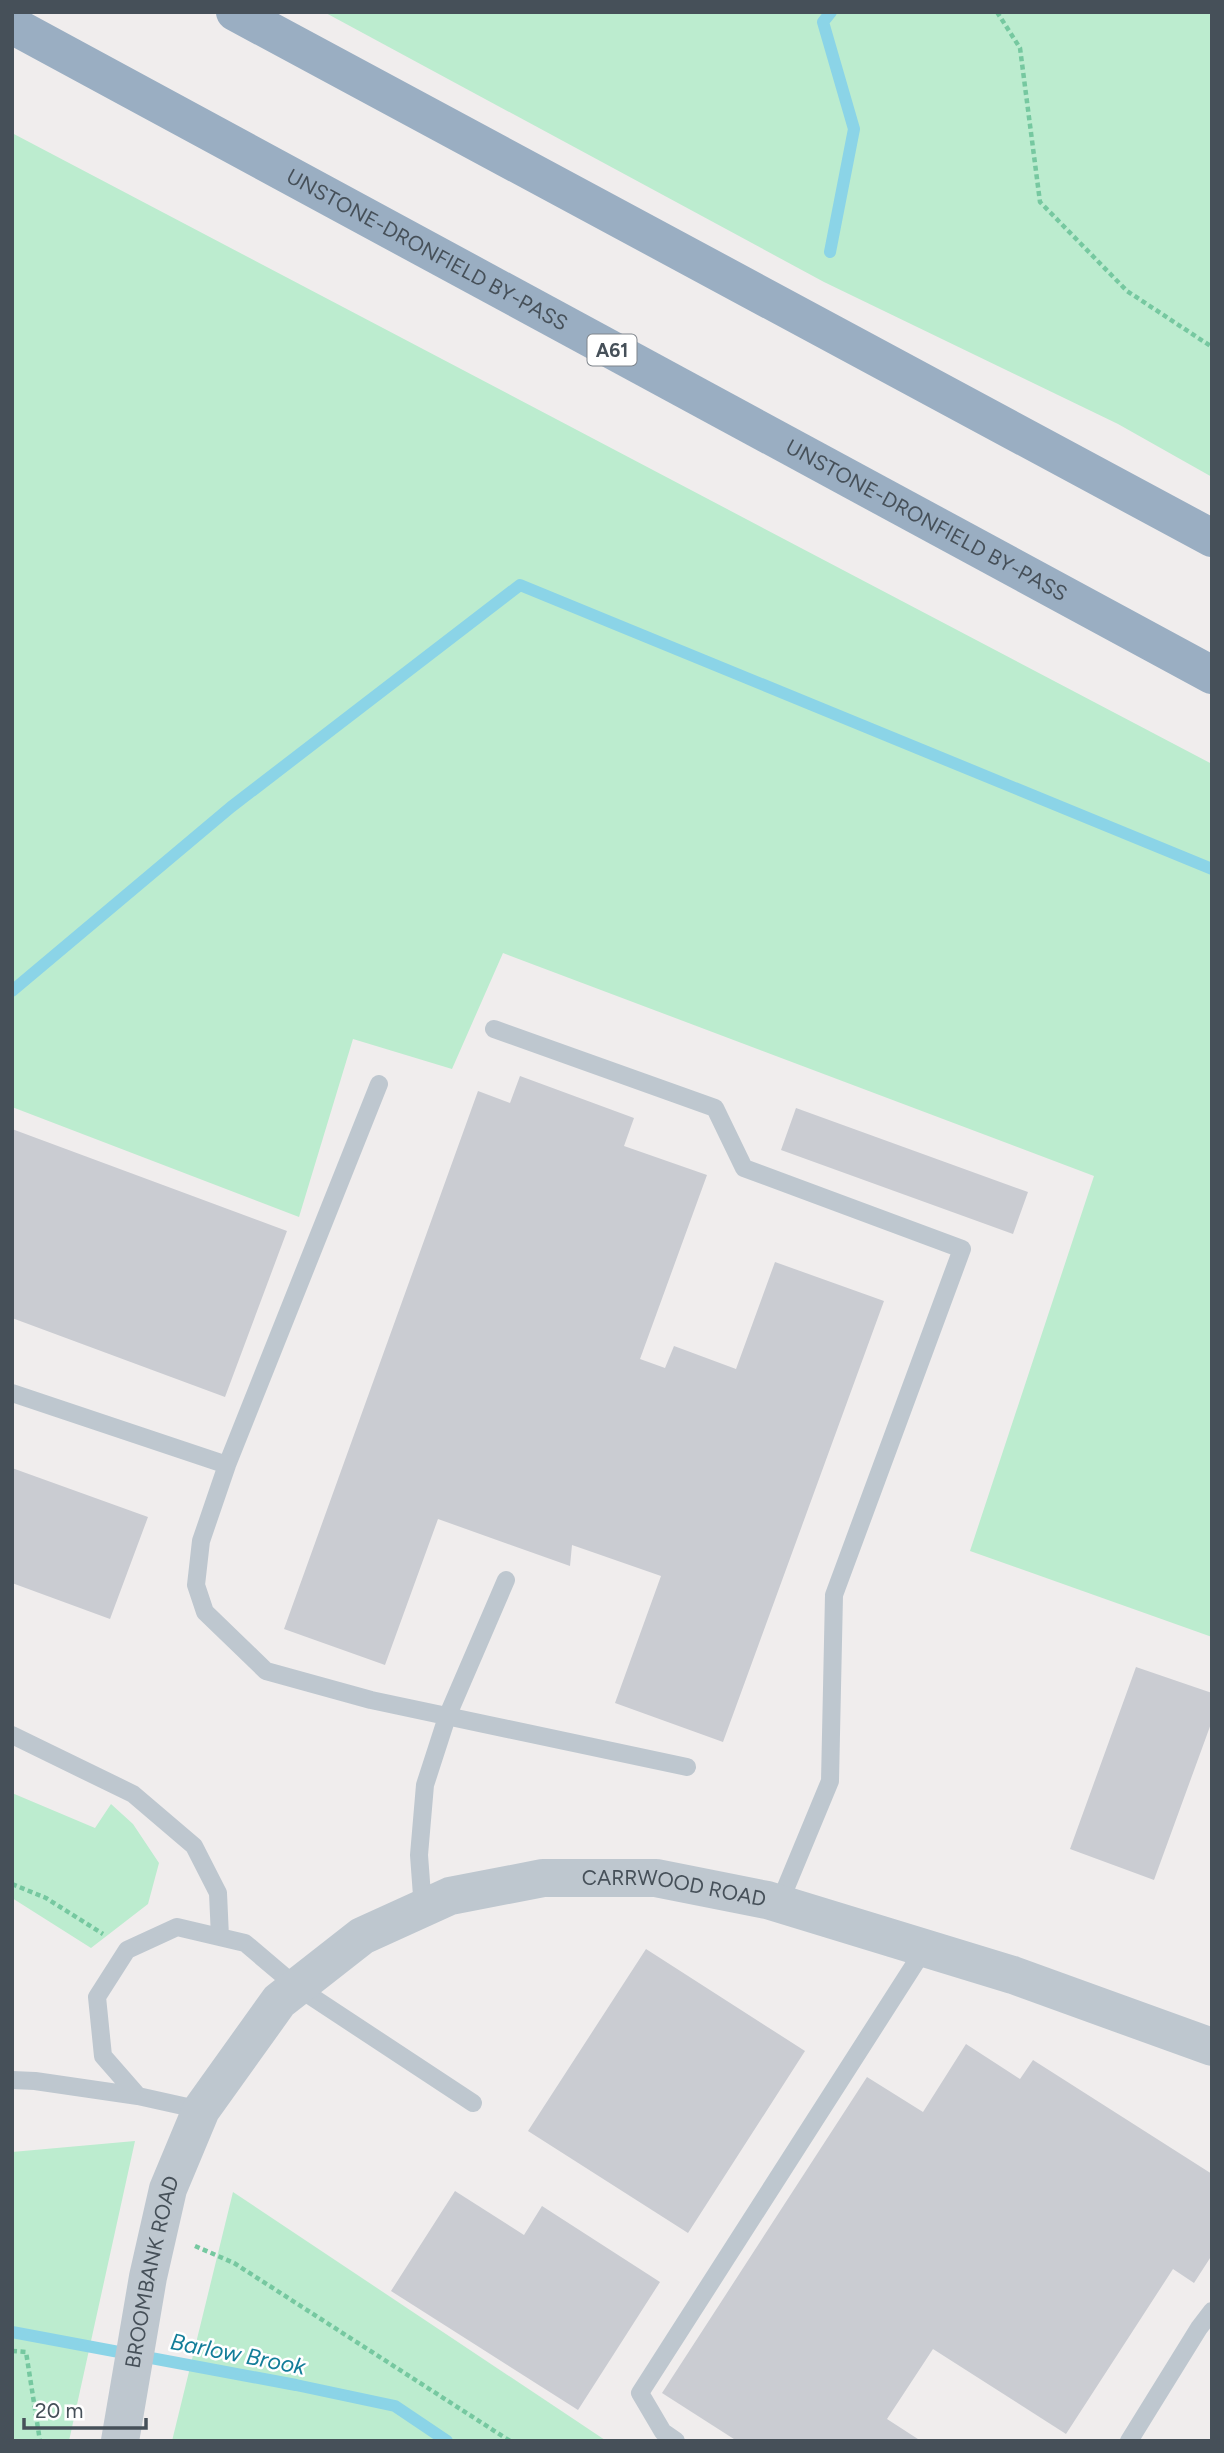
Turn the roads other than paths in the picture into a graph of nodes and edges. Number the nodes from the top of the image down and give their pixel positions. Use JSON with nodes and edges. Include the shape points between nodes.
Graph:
{"nodes":[{"id":1,"x":235,"y":12,"type":"edge"},
{"id":2,"x":12,"y":25,"type":"edge"},
{"id":3,"x":1212,"y":538,"type":"edge"},
{"id":4,"x":1212,"y":675,"type":"edge"},
{"id":5,"x":494,"y":1029,"type":"dead end"},
{"id":6,"x":379,"y":1084,"type":"dead end"},
{"id":7,"x":12,"y":1393,"type":"edge"},
{"id":8,"x":227,"y":1465,"type":"junction"},
{"id":9,"x":506,"y":1580,"type":"dead end"},
{"id":10,"x":447,"y":1717,"type":"junction"},
{"id":11,"x":12,"y":1735,"type":"edge"},
{"id":12,"x":687,"y":1767,"type":"dead end"},
{"id":13,"x":779,"y":1904,"type":"junction"},
{"id":14,"x":423,"y":1909,"type":"junction"},
{"id":15,"x":220,"y":1937,"type":"junction"},
{"id":16,"x":925,"y":1948,"type":"junction"},
{"id":17,"x":297,"y":1987,"type":"junction"},
{"id":18,"x":1212,"y":2047,"type":"edge"},
{"id":19,"x":12,"y":2080,"type":"edge"},
{"id":20,"x":138,"y":2096,"type":"junction"},
{"id":21,"x":473,"y":2103,"type":"dead end"},
{"id":22,"x":201,"y":2110,"type":"junction"},
{"id":23,"x":1212,"y":2311,"type":"edge"},
{"id":24,"x":120,"y":2441,"type":"edge"},
{"id":25,"x":676,"y":2441,"type":"edge"},
{"id":26,"x":1129,"y":2441,"type":"edge"}],
"edges":[{"from":1,"to":3,"type":"highway"},
{"from":2,"to":4,"type":"highway","name":"UNSTONE-DRONFIELD BY-PASS","number":"A61"},
{"from":5,"to":13,"type":"lane","via":[[715,1108],[744,1168],[962,1249],[834,1595],[830,1781]]},
{"from":6,"to":8,"type":"lane"},
{"from":7,"to":8,"type":"lane"},
{"from":8,"to":10,"type":"lane","via":[[201,1541],[196,1585],[205,1612],[266,1671]]},
{"from":9,"to":10,"type":"lane"},
{"from":10,"to":12,"type":"lane"},
{"from":10,"to":14,"type":"lane","via":[[425,1785],[419,1855]]},
{"from":11,"to":15,"type":"lane","via":[[133,1794],[194,1846],[218,1893]]},
{"from":13,"to":14,"type":"street","name":"CARRWOOD ROAD","via":[[656,1878],[543,1878],[450,1896]]},
{"from":13,"to":16,"type":"street","name":"CARRWOOD ROAD"},
{"from":14,"to":17,"type":"street","name":"CARRWOOD ROAD","via":[[362,1936]]},
{"from":15,"to":17,"type":"lane","via":[[245,1943]]},
{"from":15,"to":20,"type":"lane","via":[[177,1927],[127,1950],[97,1997],[103,2056]]},
{"from":16,"to":18,"type":"street","name":"CARRWOOD ROAD"},
{"from":16,"to":25,"type":"lane","via":[[640,2393],[663,2431]]},
{"from":17,"to":21,"type":"lane"},
{"from":17,"to":22,"type":"street","name":"CARRWOOD ROAD","via":[[279,2001]]},
{"from":19,"to":20,"type":"lane"},
{"from":20,"to":22,"type":"lane"},
{"from":22,"to":24,"type":"street","name":"BROOMBANK ROAD","via":[[168,2189]]},
{"from":23,"to":26,"type":"lane"}]}
